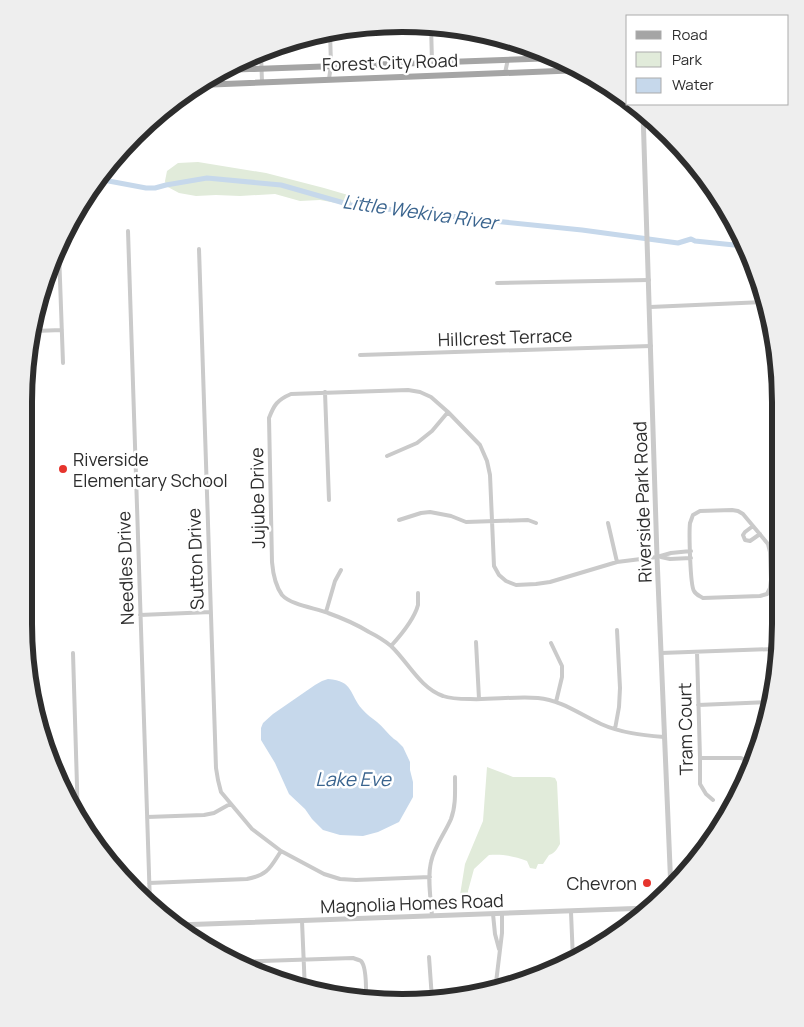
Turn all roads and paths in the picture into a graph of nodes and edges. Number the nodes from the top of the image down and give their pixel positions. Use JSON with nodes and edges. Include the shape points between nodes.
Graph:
{"nodes":[{"id":1,"x":431,"y":34,"type":"edge"},
{"id":2,"x":330,"y":40,"type":"edge"},
{"id":3,"x":537,"y":58,"type":"edge"},
{"id":4,"x":508,"y":59,"type":"junction"},
{"id":5,"x":262,"y":61,"type":"edge"},
{"id":6,"x":432,"y":62,"type":"junction"},
{"id":7,"x":331,"y":66,"type":"junction"},
{"id":8,"x":262,"y":68,"type":"junction"},
{"id":9,"x":244,"y":69,"type":"edge"},
{"id":10,"x":564,"y":71,"type":"edge"},
{"id":11,"x":505,"y":73,"type":"junction"},
{"id":12,"x":329,"y":79,"type":"junction"},
{"id":13,"x":262,"y":82,"type":"junction"},
{"id":14,"x":213,"y":84,"type":"edge"},
{"id":15,"x":643,"y":122,"type":"edge"},
{"id":16,"x":128,"y":231,"type":"dead end"},
{"id":17,"x":199,"y":249,"type":"dead end"},
{"id":18,"x":59,"y":265,"type":"edge"},
{"id":19,"x":649,"y":280,"type":"junction"},
{"id":20,"x":497,"y":283,"type":"dead end"},
{"id":21,"x":758,"y":302,"type":"edge"},
{"id":22,"x":650,"y":307,"type":"junction"},
{"id":23,"x":62,"y":330,"type":"junction"},
{"id":24,"x":40,"y":331,"type":"edge"},
{"id":25,"x":651,"y":346,"type":"junction"},
{"id":26,"x":360,"y":355,"type":"dead end"},
{"id":27,"x":63,"y":363,"type":"dead end"},
{"id":28,"x":325,"y":392,"type":"junction"},
{"id":29,"x":448,"y":412,"type":"junction"},
{"id":30,"x":386,"y":456,"type":"dead end"},
{"id":31,"x":330,"y":500,"type":"dead end"},
{"id":32,"x":399,"y":520,"type":"dead end"},
{"id":33,"x":492,"y":521,"type":"junction"},
{"id":34,"x":536,"y":523,"type":"dead end"},
{"id":35,"x":608,"y":523,"type":"dead end"},
{"id":36,"x":753,"y":526,"type":"junction"},
{"id":37,"x":760,"y":534,"type":"junction"},
{"id":38,"x":691,"y":552,"type":"junction"},
{"id":39,"x":657,"y":557,"type":"junction"},
{"id":40,"x":691,"y":558,"type":"junction"},
{"id":41,"x":617,"y":562,"type":"junction"},
{"id":42,"x":341,"y":570,"type":"dead end"},
{"id":43,"x":418,"y":593,"type":"dead end"},
{"id":44,"x":211,"y":612,"type":"junction"},
{"id":45,"x":326,"y":612,"type":"junction"},
{"id":46,"x":140,"y":615,"type":"junction"},
{"id":47,"x":617,"y":630,"type":"dead end"},
{"id":48,"x":476,"y":642,"type":"dead end"},
{"id":49,"x":551,"y":643,"type":"dead end"},
{"id":50,"x":391,"y":646,"type":"junction"},
{"id":51,"x":771,"y":649,"type":"edge"},
{"id":52,"x":73,"y":652,"type":"dead end"},
{"id":53,"x":697,"y":652,"type":"junction"},
{"id":54,"x":661,"y":653,"type":"junction"},
{"id":55,"x":479,"y":699,"type":"junction"},
{"id":56,"x":556,"y":702,"type":"junction"},
{"id":57,"x":763,"y":702,"type":"edge"},
{"id":58,"x":698,"y":705,"type":"junction"},
{"id":59,"x":615,"y":729,"type":"junction"},
{"id":60,"x":664,"y":737,"type":"junction"},
{"id":61,"x":700,"y":758,"type":"junction"},
{"id":62,"x":746,"y":760,"type":"edge"},
{"id":63,"x":455,"y":777,"type":"dead end"},
{"id":64,"x":713,"y":800,"type":"dead end"},
{"id":65,"x":77,"y":801,"type":"edge"},
{"id":66,"x":230,"y":804,"type":"junction"},
{"id":67,"x":147,"y":817,"type":"junction"},
{"id":68,"x":280,"y":851,"type":"junction"},
{"id":69,"x":430,"y":877,"type":"junction"},
{"id":70,"x":670,"y":879,"type":"edge"},
{"id":71,"x":149,"y":883,"type":"junction"},
{"id":72,"x":150,"y":895,"type":"edge"},
{"id":73,"x":639,"y":909,"type":"edge"},
{"id":74,"x":572,"y":912,"type":"junction"},
{"id":75,"x":493,"y":914,"type":"junction"},
{"id":76,"x":502,"y":914,"type":"junction"},
{"id":77,"x":432,"y":916,"type":"junction"},
{"id":78,"x":302,"y":921,"type":"junction"},
{"id":79,"x":187,"y":925,"type":"edge"},
{"id":80,"x":494,"y":929,"type":"junction"},
{"id":81,"x":502,"y":929,"type":"junction"},
{"id":82,"x":500,"y":952,"type":"junction"},
{"id":83,"x":573,"y":953,"type":"edge"},
{"id":84,"x":429,"y":957,"type":"dead end"},
{"id":85,"x":304,"y":960,"type":"junction"},
{"id":86,"x":253,"y":962,"type":"edge"},
{"id":87,"x":305,"y":982,"type":"edge"},
{"id":88,"x":496,"y":982,"type":"edge"},
{"id":89,"x":366,"y":992,"type":"edge"},
{"id":90,"x":432,"y":993,"type":"edge"}],
"edges":[{"from":1,"to":6,"type":"street"},
{"from":2,"to":7,"type":"street"},
{"from":3,"to":4,"type":"main road","name":"Forest City Road"},
{"from":4,"to":6,"type":"main road","name":"Forest City Road"},
{"from":4,"to":11,"type":"street"},
{"from":5,"to":8,"type":"street"},
{"from":6,"to":7,"type":"main road","name":"Forest City Road"},
{"from":7,"to":8,"type":"main road","name":"Forest City Road"},
{"from":7,"to":12,"type":"street"},
{"from":8,"to":9,"type":"main road","name":"Forest City Road"},
{"from":8,"to":13,"type":"street"},
{"from":10,"to":11,"type":"main road","name":"Forest City Road"},
{"from":11,"to":12,"type":"main road","name":"Forest City Road"},
{"from":12,"to":13,"type":"main road","name":"Forest City Road"},
{"from":13,"to":14,"type":"main road","name":"Forest City Road"},
{"from":15,"to":19,"type":"street","name":"Riverside Park Road"},
{"from":16,"to":46,"type":"street","name":"Needles Drive"},
{"from":17,"to":44,"type":"street","name":"Sutton Drive"},
{"from":18,"to":23,"type":"street"},
{"from":19,"to":20,"type":"street"},
{"from":19,"to":22,"type":"street","name":"Riverside Park Road"},
{"from":21,"to":22,"type":"street"},
{"from":22,"to":25,"type":"street","name":"Riverside Park Road"},
{"from":23,"to":24,"type":"street"},
{"from":23,"to":27,"type":"street"},
{"from":25,"to":26,"type":"street","name":"Hillcrest Terrace"},
{"from":25,"to":39,"type":"street","name":"Riverside Park Road"},
{"from":28,"to":29,"type":"street","via":[[408,390],[431,398]]},
{"from":28,"to":31,"type":"street"},
{"from":28,"to":45,"type":"street","name":"Jujube Drive","via":[[291,394],[281,398],[269,418],[274,577],[283,596]]},
{"from":29,"to":30,"type":"street","via":[[417,443]]},
{"from":29,"to":33,"type":"street","via":[[480,445],[487,461]]},
{"from":32,"to":33,"type":"street","via":[[430,512],[466,522]]},
{"from":33,"to":34,"type":"street","via":[[528,520]]},
{"from":33,"to":41,"type":"street","via":[[494,566],[498,575],[516,585],[550,582]]},
{"from":35,"to":41,"type":"street"},
{"from":36,"to":37,"type":"street"},
{"from":36,"to":37,"type":"street","via":[[743,535],[745,540],[750,541]]},
{"from":36,"to":38,"type":"street","via":[[738,511],[700,511],[690,522]]},
{"from":37,"to":40,"type":"street","via":[[770,552],[771,580],[767,594],[704,598],[697,595],[693,591]]},
{"from":38,"to":39,"type":"street"},
{"from":38,"to":40,"type":"street"},
{"from":39,"to":40,"type":"street"},
{"from":39,"to":41,"type":"street"},
{"from":39,"to":54,"type":"street","name":"Riverside Park Road"},
{"from":42,"to":45,"type":"street"},
{"from":43,"to":50,"type":"street","via":[[418,604],[411,620]]},
{"from":44,"to":46,"type":"street"},
{"from":44,"to":66,"type":"street","name":"Sutton Drive","via":[[216,768],[221,792]]},
{"from":45,"to":50,"type":"street","via":[[370,632]]},
{"from":46,"to":67,"type":"street","name":"Needles Drive"},
{"from":47,"to":59,"type":"street","via":[[620,688]]},
{"from":48,"to":55,"type":"street"},
{"from":49,"to":56,"type":"street","via":[[562,666]]},
{"from":50,"to":55,"type":"street","via":[[433,691],[457,699]]},
{"from":51,"to":53,"type":"street"},
{"from":52,"to":65,"type":"street"},
{"from":53,"to":54,"type":"street"},
{"from":53,"to":58,"type":"street","name":"Tram Court"},
{"from":54,"to":60,"type":"street","name":"Riverside Park Road"},
{"from":55,"to":56,"type":"street","via":[[521,697]]},
{"from":56,"to":59,"type":"street"},
{"from":57,"to":58,"type":"street"},
{"from":58,"to":61,"type":"street","name":"Tram Court"},
{"from":59,"to":60,"type":"street"},
{"from":60,"to":70,"type":"street","name":"Riverside Park Road"},
{"from":61,"to":62,"type":"street"},
{"from":61,"to":64,"type":"street","name":"Tram Court","via":[[700,784]]},
{"from":63,"to":69,"type":"street","via":[[451,818],[433,856]]},
{"from":66,"to":67,"type":"street","via":[[204,816]]},
{"from":66,"to":68,"type":"street","name":"Sutton Drive","via":[[252,829]]},
{"from":67,"to":71,"type":"street","name":"Needles Drive"},
{"from":68,"to":69,"type":"street","name":"Sutton Drive","via":[[340,879]]},
{"from":68,"to":71,"type":"street","via":[[266,873],[256,877]]},
{"from":69,"to":77,"type":"street"},
{"from":71,"to":72,"type":"street","name":"Needles Drive"},
{"from":73,"to":74,"type":"street","name":"Magnolia Homes Road"},
{"from":74,"to":76,"type":"street","name":"Magnolia Homes Road"},
{"from":74,"to":83,"type":"street"},
{"from":75,"to":76,"type":"street","name":"Magnolia Homes Road"},
{"from":75,"to":77,"type":"street","name":"Magnolia Homes Road"},
{"from":75,"to":80,"type":"street"},
{"from":76,"to":81,"type":"street"},
{"from":77,"to":78,"type":"street","name":"Magnolia Homes Road"},
{"from":78,"to":79,"type":"street","name":"Magnolia Homes Road"},
{"from":78,"to":85,"type":"street"},
{"from":80,"to":81,"type":"street"},
{"from":80,"to":82,"type":"street"},
{"from":81,"to":82,"type":"street"},
{"from":82,"to":88,"type":"street"},
{"from":84,"to":90,"type":"street"},
{"from":85,"to":86,"type":"street"},
{"from":85,"to":87,"type":"street"},
{"from":85,"to":89,"type":"street","via":[[360,960],[365,970]]}]}
